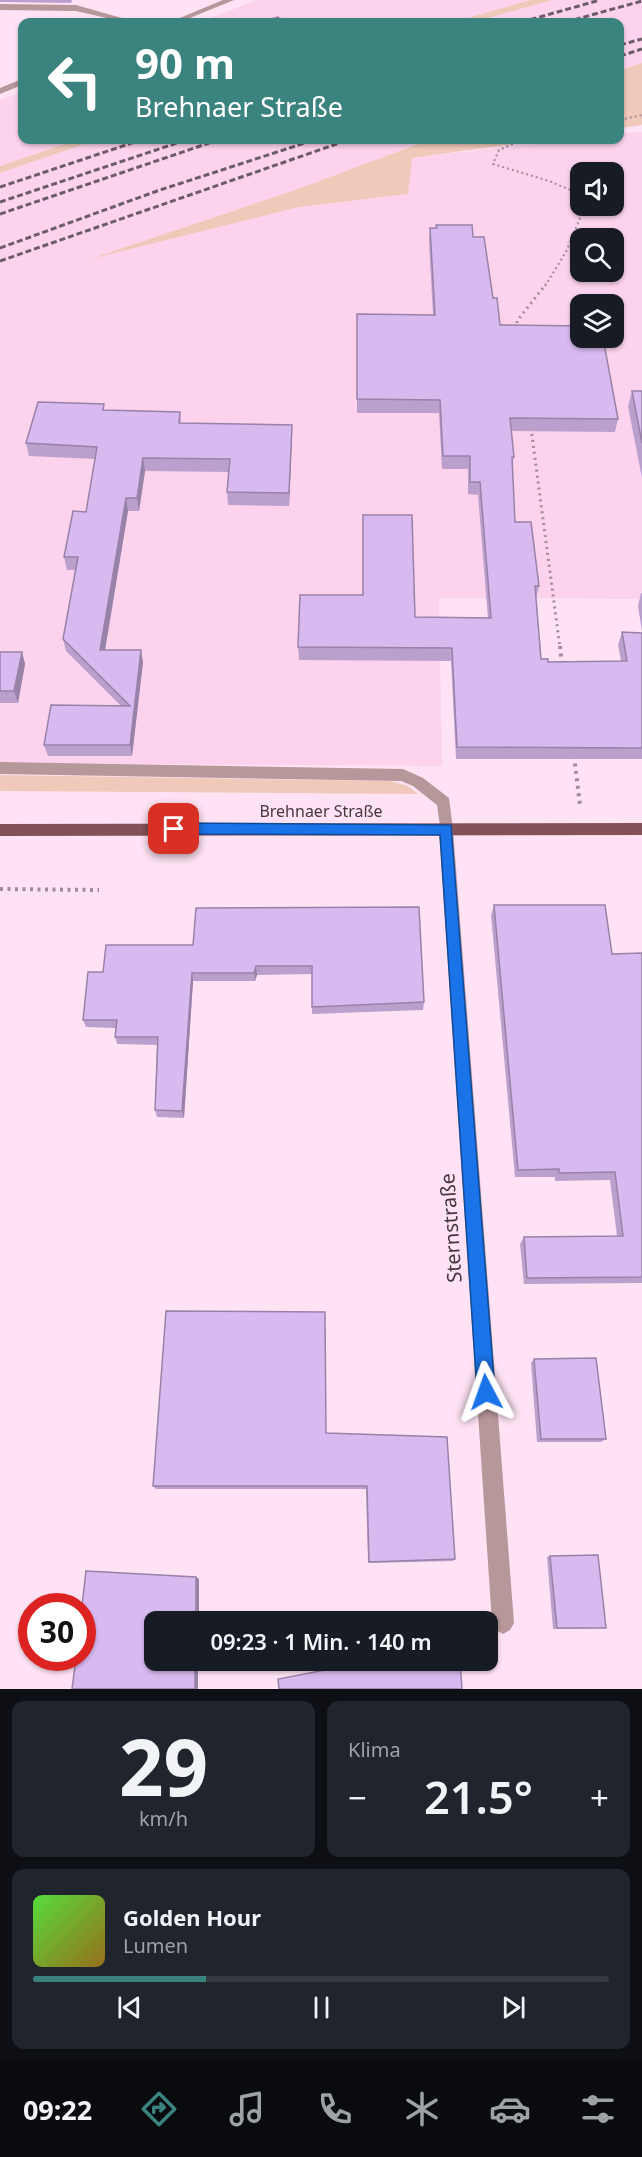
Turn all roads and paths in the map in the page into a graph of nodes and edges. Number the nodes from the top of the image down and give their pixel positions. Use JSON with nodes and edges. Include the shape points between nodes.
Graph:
{"nodes":[{"id":1,"x":230,"y":0,"type":"edge"},
{"id":2,"x":78,"y":4,"type":"edge"},
{"id":3,"x":0,"y":7,"type":"edge"},
{"id":4,"x":120,"y":18,"type":"edge"},
{"id":5,"x":184,"y":18,"type":"edge"},
{"id":6,"x":18,"y":84,"type":"edge"},
{"id":7,"x":0,"y":91,"type":"edge"},
{"id":8,"x":642,"y":115,"type":"edge"},
{"id":9,"x":624,"y":119,"type":"edge"},
{"id":10,"x":513,"y":144,"type":"edge"},
{"id":11,"x":570,"y":190,"type":"edge"},
{"id":12,"x":582,"y":216,"type":"edge"},
{"id":13,"x":518,"y":333,"type":"edge"},
{"id":14,"x":531,"y":427,"type":"edge"},
{"id":15,"x":563,"y":673,"type":"edge"},
{"id":16,"x":574,"y":756,"type":"edge"},
{"id":17,"x":0,"y":768,"type":"edge"},
{"id":18,"x":587,"y":828,"type":"junction"},
{"id":19,"x":446,"y":829,"type":"junction"},
{"id":20,"x":642,"y":829,"type":"edge"},
{"id":21,"x":0,"y":830,"type":"edge"},
{"id":22,"x":0,"y":889,"type":"edge"},
{"id":23,"x":99,"y":890,"type":"dead end"},
{"id":24,"x":502,"y":1623,"type":"dead end"}],
"edges":[{"from":1,"to":5,"type":"street"},
{"from":2,"to":3,"type":"street"},
{"from":2,"to":4,"type":"street"},
{"from":6,"to":7,"type":"street"},
{"from":8,"to":9,"type":"path"},
{"from":10,"to":11,"type":"path","via":[[499,150],[494,164]]},
{"from":12,"to":13,"type":"path","via":[[554,275],[517,321]]},
{"from":14,"to":15,"type":"path"},
{"from":16,"to":18,"type":"path"},
{"from":17,"to":19,"type":"street","name":"Sternstraße","via":[[404,775],[444,802]]},
{"from":18,"to":19,"type":"main road","name":"Brehnaer Straße"},
{"from":18,"to":20,"type":"main road","name":"Brehnaer Straße"},
{"from":19,"to":21,"type":"main road","name":"Brehnaer Straße"},
{"from":19,"to":24,"type":"street","name":"Sternstraße"},
{"from":22,"to":23,"type":"path"}]}
